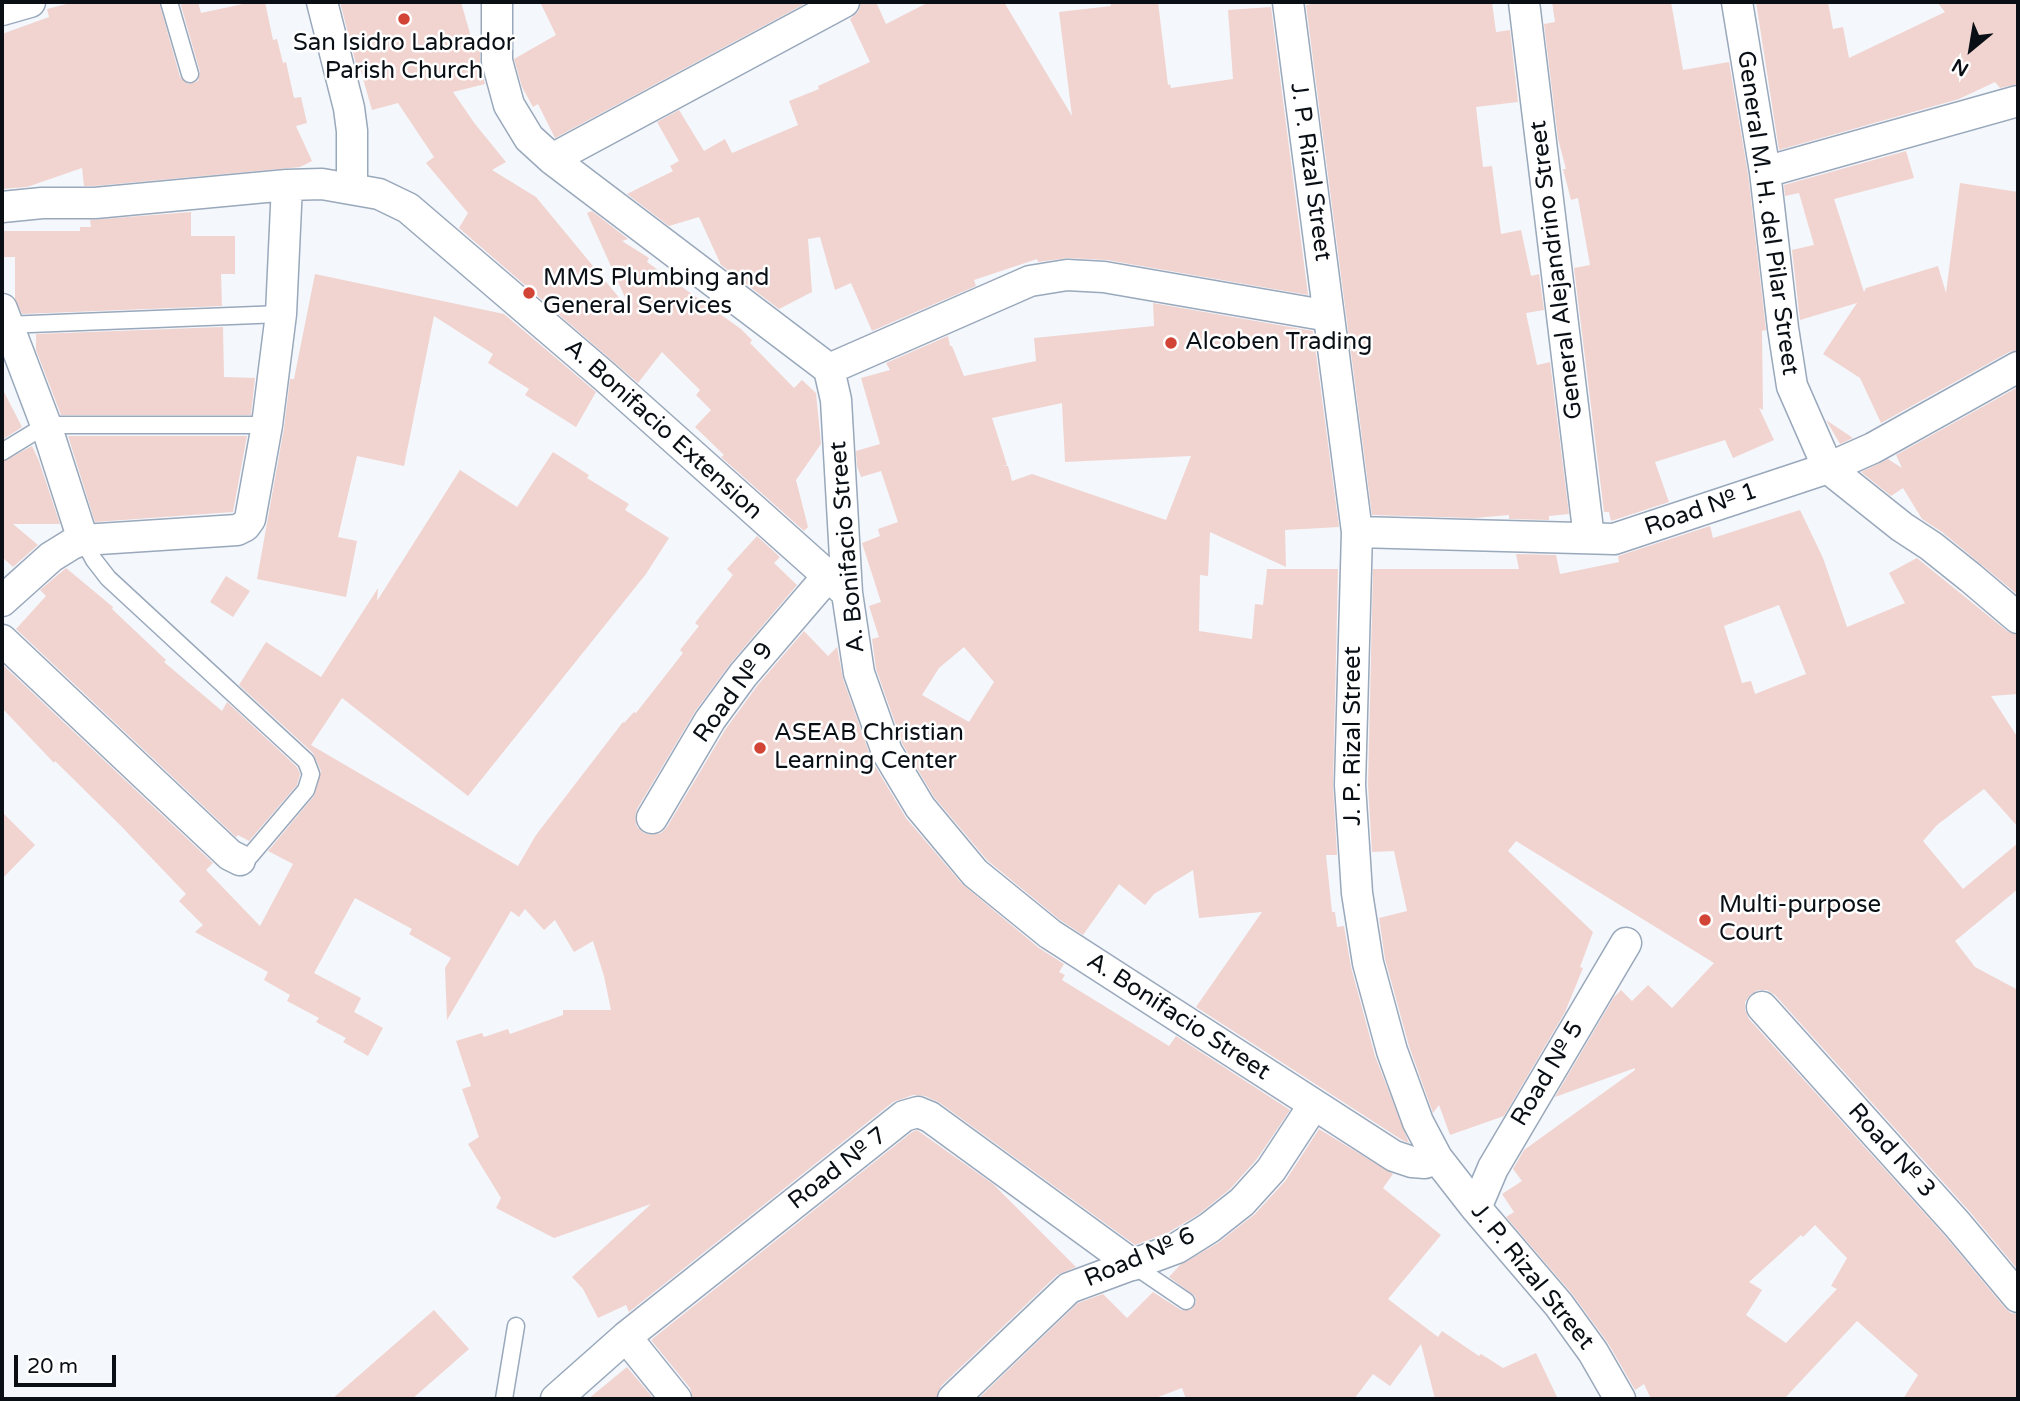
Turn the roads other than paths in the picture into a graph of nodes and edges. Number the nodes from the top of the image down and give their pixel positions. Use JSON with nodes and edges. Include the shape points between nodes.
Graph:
{"nodes":[{"id":1,"x":30,"y":2,"type":"edge"},
{"id":2,"x":169,"y":2,"type":"edge"},
{"id":3,"x":322,"y":2,"type":"edge"},
{"id":4,"x":497,"y":2,"type":"edge"},
{"id":5,"x":844,"y":2,"type":"edge"},
{"id":6,"x":1289,"y":2,"type":"edge"},
{"id":7,"x":1524,"y":2,"type":"edge"},
{"id":8,"x":1737,"y":2,"type":"edge"},
{"id":9,"x":2,"y":10,"type":"edge"},
{"id":10,"x":190,"y":74,"type":"dead end"},
{"id":11,"x":2018,"y":101,"type":"edge"},
{"id":12,"x":552,"y":159,"type":"junction"},
{"id":13,"x":1765,"y":172,"type":"junction"},
{"id":14,"x":287,"y":185,"type":"junction"},
{"id":15,"x":352,"y":188,"type":"junction"},
{"id":16,"x":2,"y":207,"type":"edge"},
{"id":17,"x":281,"y":314,"type":"junction"},
{"id":18,"x":1329,"y":316,"type":"junction"},
{"id":19,"x":4,"y":320,"type":"edge"},
{"id":20,"x":2018,"y":367,"type":"edge"},
{"id":21,"x":829,"y":369,"type":"junction"},
{"id":22,"x":46,"y":425,"type":"junction"},
{"id":23,"x":268,"y":425,"type":"junction"},
{"id":24,"x":2,"y":452,"type":"edge"},
{"id":25,"x":1828,"y":468,"type":"junction"},
{"id":26,"x":1357,"y":532,"type":"junction"},
{"id":27,"x":1589,"y":538,"type":"junction"},
{"id":28,"x":83,"y":540,"type":"junction"},
{"id":29,"x":837,"y":585,"type":"junction"},
{"id":30,"x":2,"y":601,"type":"edge"},
{"id":31,"x":2018,"y":618,"type":"edge"},
{"id":32,"x":2,"y":640,"type":"edge"},
{"id":33,"x":652,"y":818,"type":"dead end"},
{"id":34,"x":240,"y":860,"type":"joint"},
{"id":35,"x":1626,"y":943,"type":"dead end"},
{"id":36,"x":1762,"y":1007,"type":"dead end"},
{"id":37,"x":1312,"y":1106,"type":"junction"},
{"id":38,"x":1437,"y":1157,"type":"junction"},
{"id":39,"x":1476,"y":1208,"type":"junction"},
{"id":40,"x":1133,"y":1265,"type":"junction"},
{"id":41,"x":2018,"y":1297,"type":"edge"},
{"id":42,"x":1186,"y":1301,"type":"dead end"},
{"id":43,"x":516,"y":1326,"type":"dead end"},
{"id":44,"x":626,"y":1337,"type":"junction"},
{"id":45,"x":504,"y":1399,"type":"edge"},
{"id":46,"x":556,"y":1399,"type":"edge"},
{"id":47,"x":676,"y":1399,"type":"edge"},
{"id":48,"x":953,"y":1399,"type":"edge"},
{"id":49,"x":1620,"y":1399,"type":"edge"}],
"edges":[{"from":1,"to":9,"type":"street"},
{"from":2,"to":10,"type":"lane"},
{"from":3,"to":15,"type":"street","via":[[349,108]]},
{"from":4,"to":12,"type":"street","via":[[497,61],[509,106],[529,138]]},
{"from":5,"to":12,"type":"street"},
{"from":6,"to":18,"type":"street","name":"J. P. Rizal Street"},
{"from":7,"to":27,"type":"street","name":"General Alejandrino Street"},
{"from":8,"to":13,"type":"street","name":"General M. H. del Pilar Street"},
{"from":11,"to":13,"type":"street"},
{"from":12,"to":21,"type":"street"},
{"from":13,"to":25,"type":"street","name":"General M. H. del Pilar Street","via":[[1792,386]]},
{"from":14,"to":15,"type":"street","name":"A. Bonifacio Extension"},
{"from":14,"to":16,"type":"street","name":"A. Bonifacio Extension"},
{"from":14,"to":17,"type":"street"},
{"from":15,"to":29,"type":"street","name":"A. Bonifacio Extension","via":[[408,208]]},
{"from":17,"to":19,"type":"lane"},
{"from":17,"to":23,"type":"street"},
{"from":18,"to":21,"type":"street","via":[[1104,277],[1067,275],[1030,281]]},
{"from":18,"to":26,"type":"street","name":"J. P. Rizal Street"},
{"from":19,"to":22,"type":"street"},
{"from":20,"to":25,"type":"street","name":"Road № 1"},
{"from":21,"to":29,"type":"street","name":"A. Bonifacio Street","via":[[836,400]]},
{"from":22,"to":23,"type":"lane"},
{"from":22,"to":24,"type":"lane"},
{"from":22,"to":28,"type":"street"},
{"from":23,"to":28,"type":"street","via":[[245,526]]},
{"from":25,"to":27,"type":"street","name":"Road № 1","via":[[1614,539]]},
{"from":25,"to":31,"type":"street","name":"General M. H. del Pilar Street"},
{"from":26,"to":27,"type":"street","name":"Road № 1"},
{"from":26,"to":38,"type":"street","name":"J. P. Rizal Street","via":[[1350,785],[1356,892],[1368,963],[1392,1051],[1418,1122]]},
{"from":28,"to":30,"type":"street","via":[[51,557]]},
{"from":28,"to":34,"type":"lane","via":[[108,578],[306,761],[311,774],[306,790],[250,856]]},
{"from":29,"to":33,"type":"street","name":"Road № 9","via":[[743,674]]},
{"from":29,"to":37,"type":"street","name":"A. Bonifacio Street","via":[[859,673],[887,752],[920,807],[975,873],[1050,934]]},
{"from":32,"to":34,"type":"street"},
{"from":35,"to":39,"type":"street","name":"Road № 5","via":[[1493,1168]]},
{"from":36,"to":41,"type":"street","name":"Road № 3"},
{"from":37,"to":38,"type":"street","name":"A. Bonifacio Street","via":[[1394,1156],[1425,1163]]},
{"from":37,"to":40,"type":"street","name":"Road № 6","via":[[1271,1170],[1242,1202],[1177,1248]]},
{"from":38,"to":39,"type":"street","name":"J. P. Rizal Street"},
{"from":39,"to":49,"type":"street","name":"J. P. Rizal Street","via":[[1559,1305]]},
{"from":40,"to":42,"type":"lane"},
{"from":40,"to":44,"type":"street","name":"Road № 7","via":[[918,1112],[904,1116]]},
{"from":40,"to":48,"type":"street","name":"Road № 6","via":[[1069,1288]]},
{"from":43,"to":45,"type":"lane"},
{"from":44,"to":46,"type":"street","name":"Road № 7"},
{"from":44,"to":47,"type":"street"}]}
